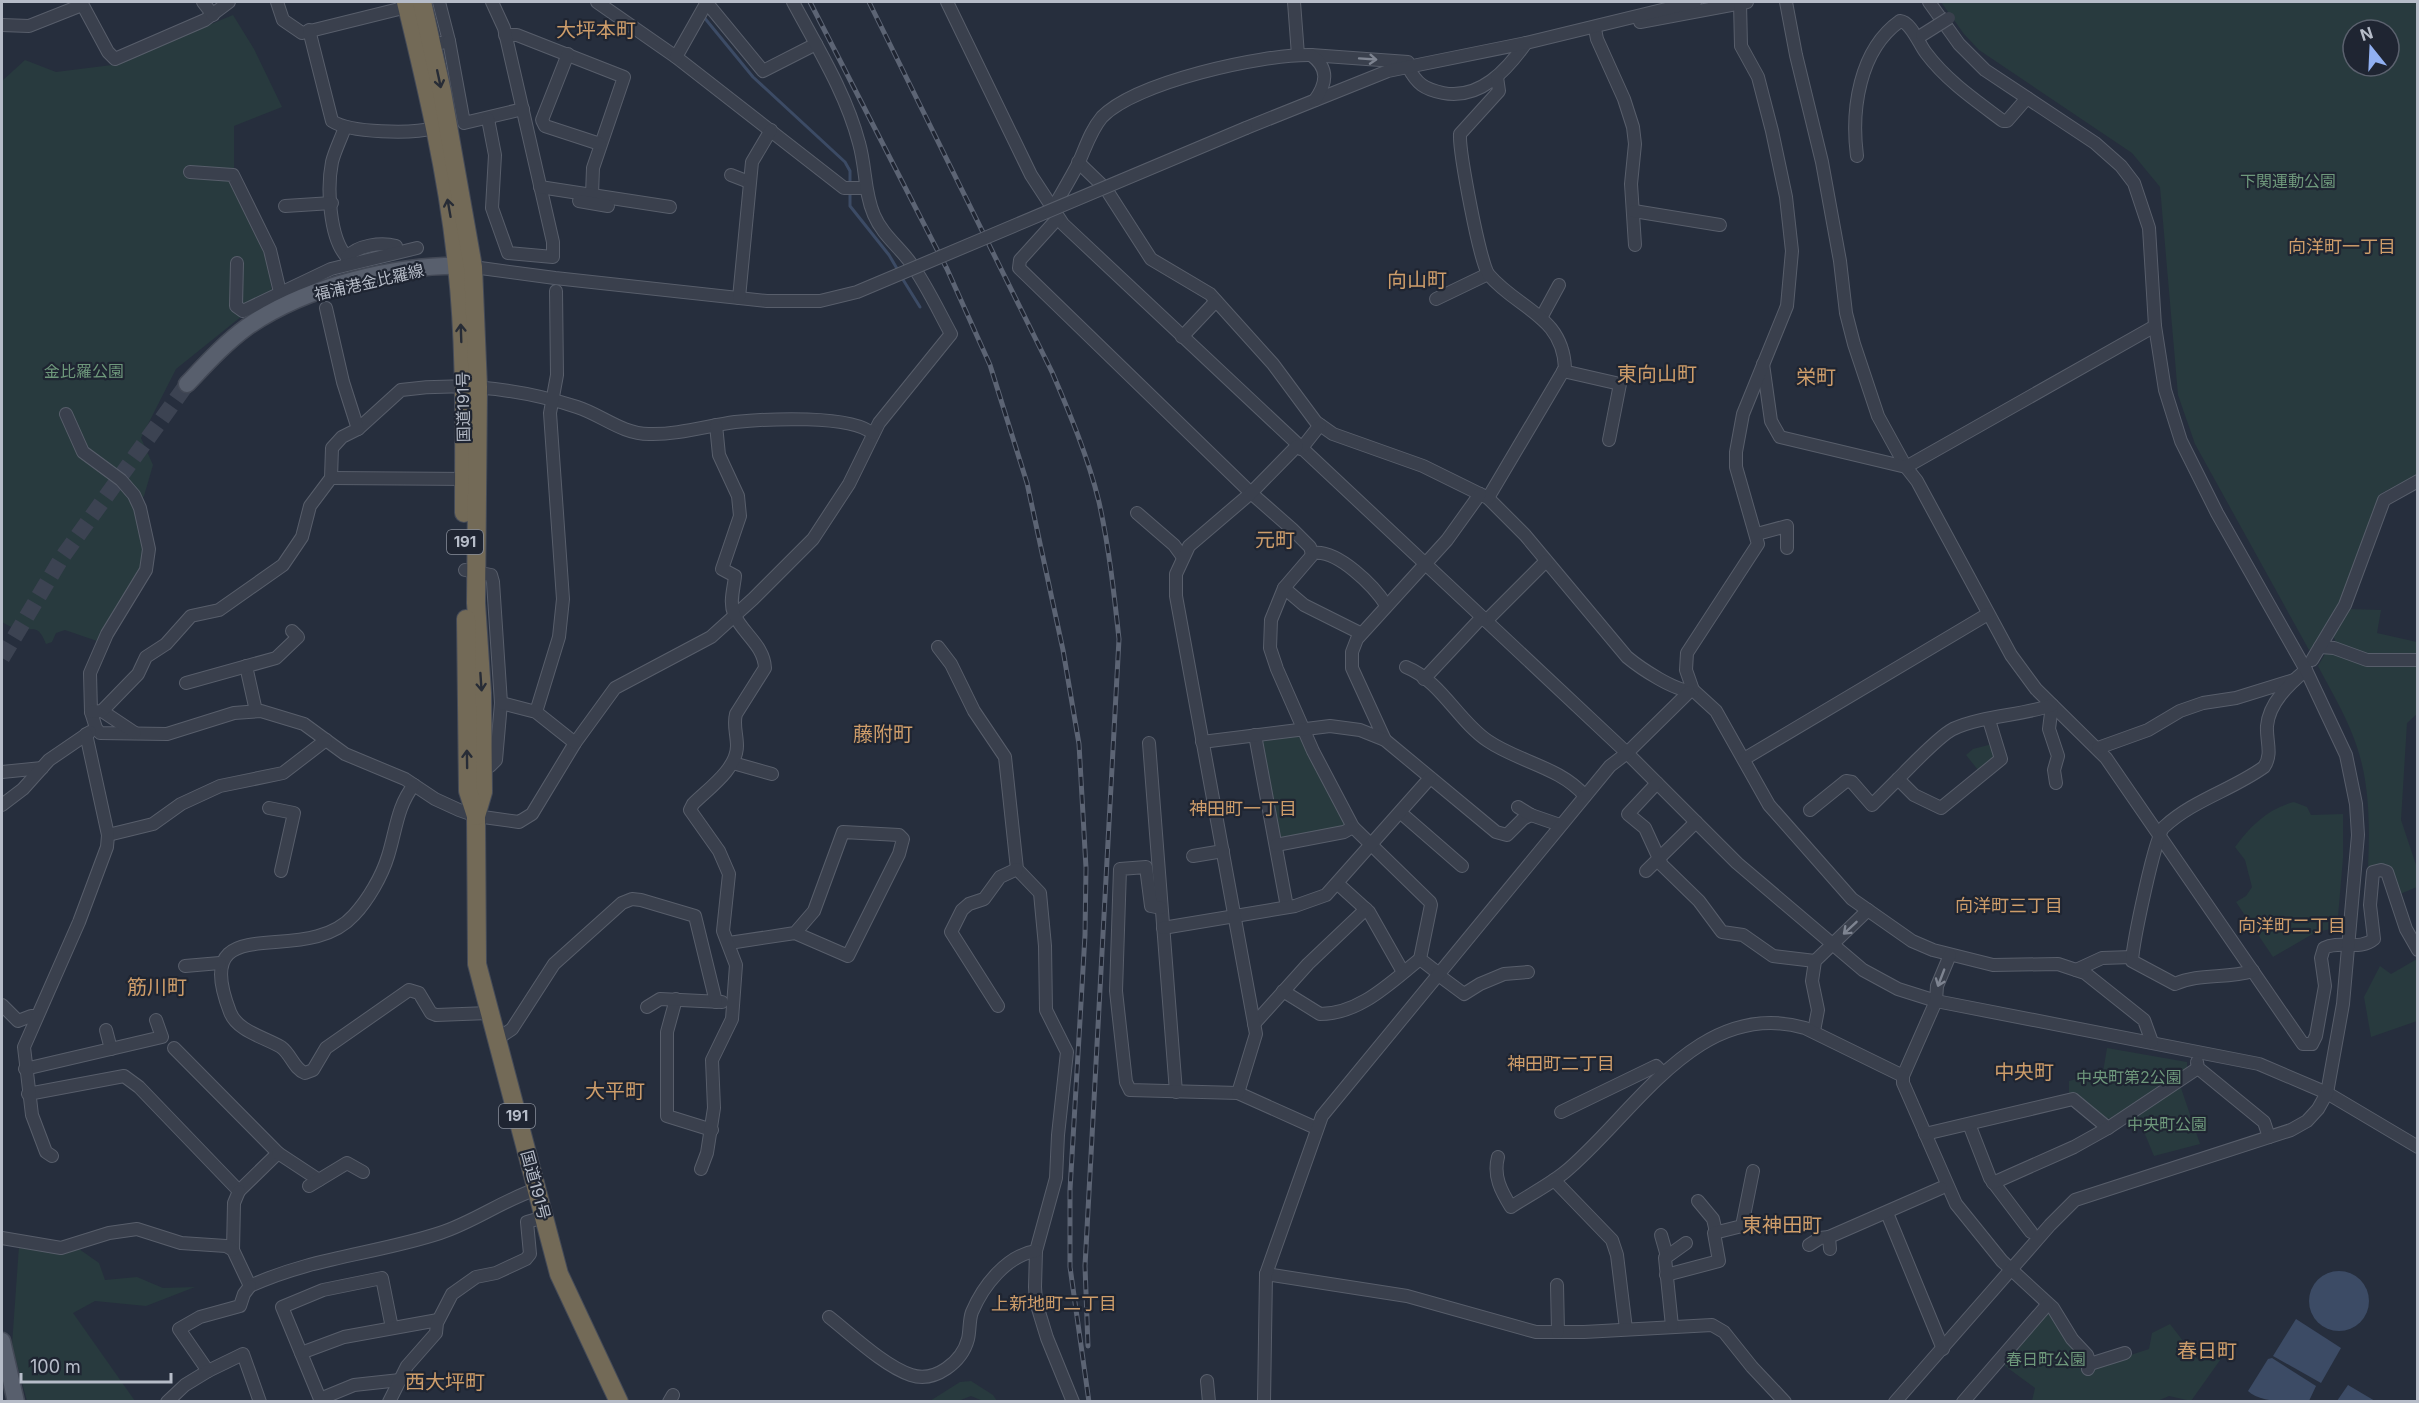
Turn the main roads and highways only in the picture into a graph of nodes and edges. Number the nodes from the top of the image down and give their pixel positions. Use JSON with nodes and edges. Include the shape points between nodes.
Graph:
{"nodes":[{"id":1,"x":412,"y":3,"type":"edge"},
{"id":2,"x":465,"y":266,"type":"junction"},
{"id":3,"x":188,"y":384,"type":"tunnel mouth"},
{"id":4,"x":2,"y":1341,"type":"edge"},
{"id":5,"x":16,"y":1401,"type":"edge"},
{"id":6,"x":619,"y":1401,"type":"edge"}],
"edges":[{"from":2,"to":1,"type":"highway","name":"国道191号","number":"191","one_way":true,"via":[[434,128]]},
{"from":1,"to":2,"type":"highway","name":"国道191号","number":"191","one_way":true,"via":[[440,43]]},
{"from":2,"to":3,"type":"main road","name":"福浦港金比羅線","via":[[426,267],[372,278],[295,301],[259,319],[230,340]]},
{"from":2,"to":6,"type":"highway","name":"国道191号","number":"191","via":[[471,387],[468,791],[476,816],[477,964],[567,1294]]},
{"from":4,"to":5,"type":"main road"}]}
